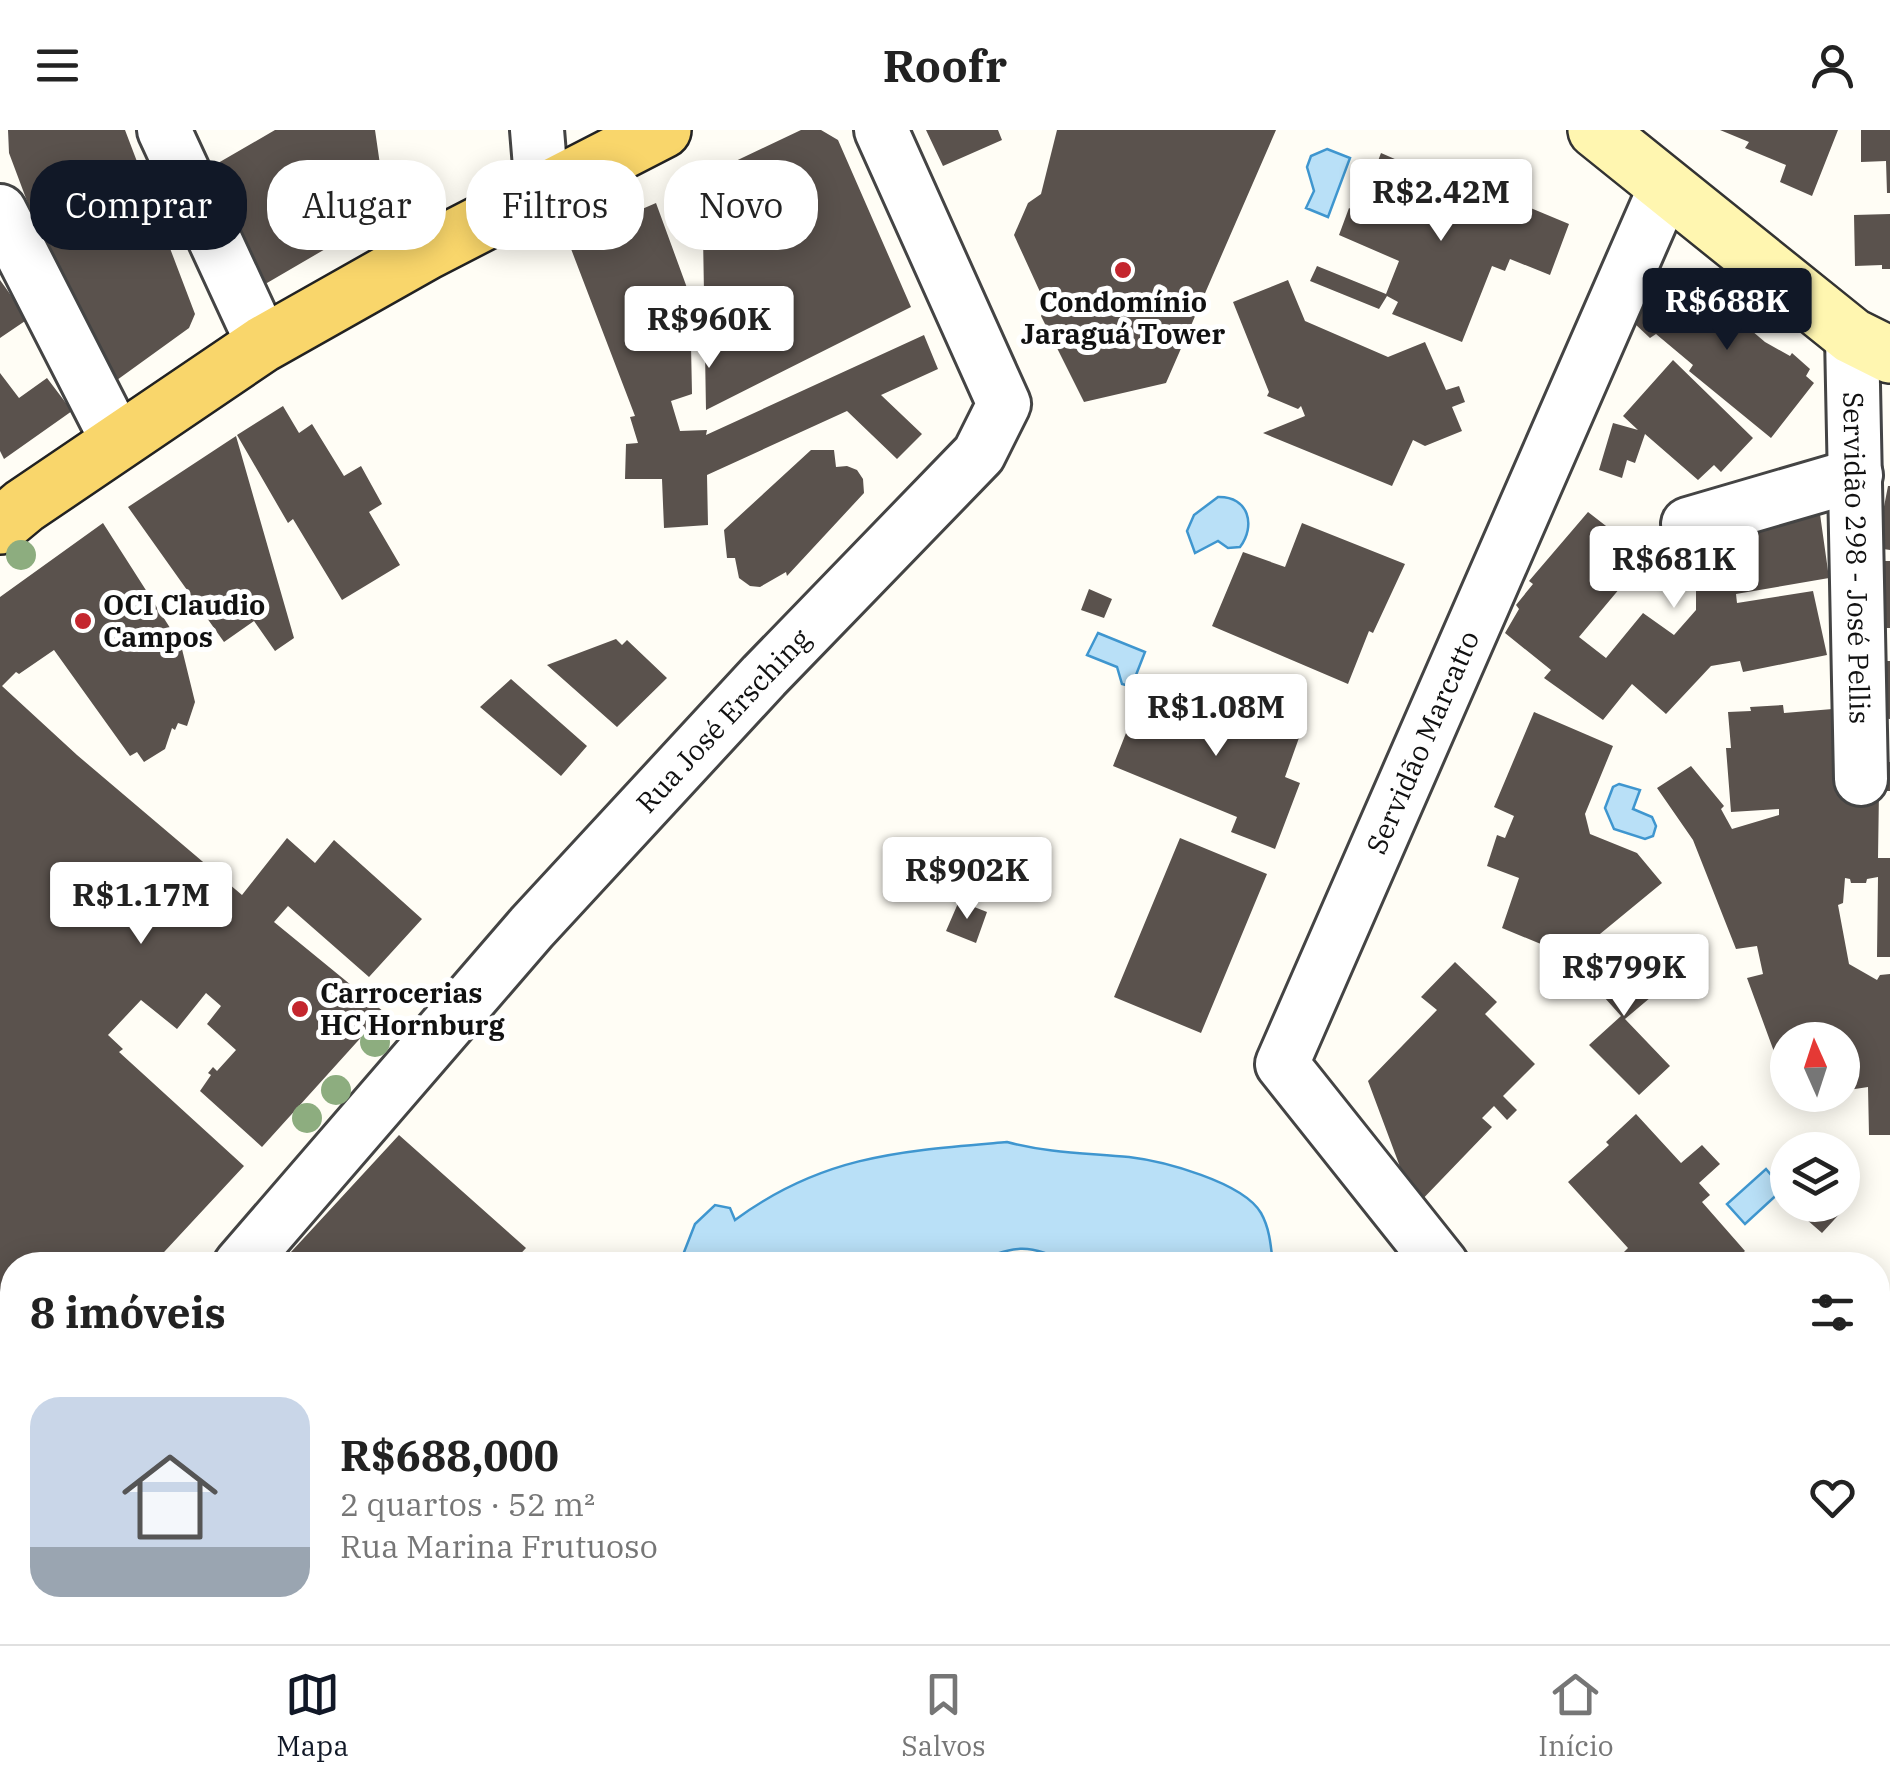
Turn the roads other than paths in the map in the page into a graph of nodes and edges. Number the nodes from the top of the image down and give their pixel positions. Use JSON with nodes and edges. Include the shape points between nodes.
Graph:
{"nodes":[{"id":1,"x":164,"y":130,"type":"edge"},
{"id":2,"x":537,"y":130,"type":"edge"},
{"id":3,"x":664,"y":130,"type":"edge"},
{"id":4,"x":880,"y":130,"type":"edge"},
{"id":5,"x":1596,"y":130,"type":"edge"},
{"id":6,"x":539,"y":160,"type":"edge"},
{"id":7,"x":604,"y":160,"type":"edge"},
{"id":8,"x":1665,"y":188,"type":"junction"},
{"id":9,"x":0,"y":211,"type":"edge"},
{"id":10,"x":466,"y":233,"type":"edge"},
{"id":11,"x":263,"y":344,"type":"junction"},
{"id":12,"x":1871,"y":346,"type":"edge"},
{"id":13,"x":118,"y":442,"type":"junction"},
{"id":14,"x":1856,"y":475,"type":"junction"},
{"id":15,"x":1688,"y":524,"type":"dead end"},
{"id":16,"x":0,"y":526,"type":"edge"},
{"id":17,"x":1861,"y":778,"type":"dead end"},
{"id":18,"x":251,"y":1252,"type":"edge"},
{"id":19,"x":1432,"y":1252,"type":"edge"}],
"edges":[{"from":1,"to":11,"type":"street"},
{"from":2,"to":6,"type":"street"},
{"from":3,"to":7,"type":"main road"},
{"from":4,"to":18,"type":"street","name":"Rua José Ersching","via":[[1004,404],[980,454],[532,927]]},
{"from":5,"to":8,"type":"street"},
{"from":8,"to":12,"type":"street"},
{"from":8,"to":19,"type":"street","name":"Servidão Marcatto","via":[[1282,1064]]},
{"from":9,"to":13,"type":"street"},
{"from":10,"to":11,"type":"main road"},
{"from":11,"to":13,"type":"main road"},
{"from":12,"to":14,"type":"street","name":"Servidão 298 - José Pellis"},
{"from":13,"to":16,"type":"main road"},
{"from":14,"to":15,"type":"street"},
{"from":14,"to":17,"type":"street","name":"Servidão 298 - José Pellis"}]}
